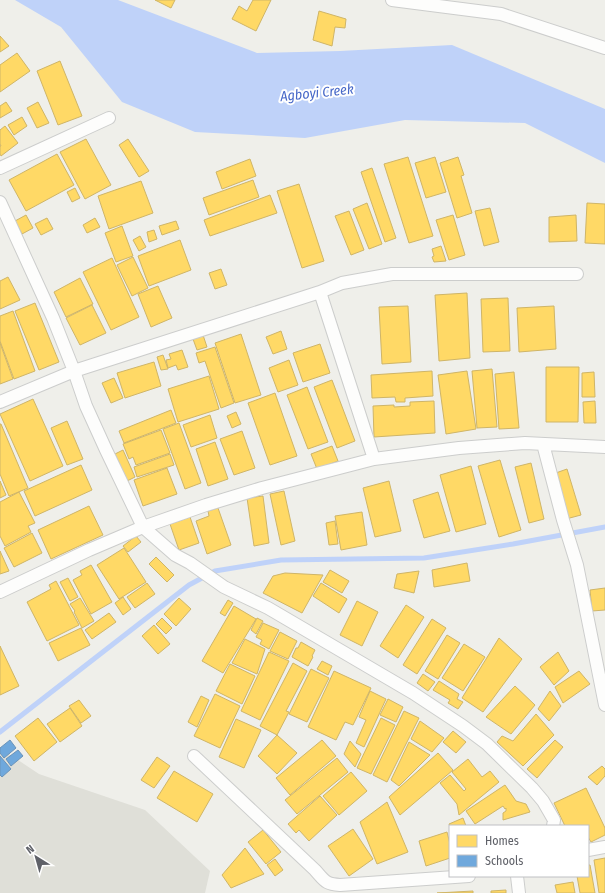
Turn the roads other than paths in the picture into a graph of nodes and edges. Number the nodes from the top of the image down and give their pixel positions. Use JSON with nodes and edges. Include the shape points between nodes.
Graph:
{"nodes":[{"id":1,"x":392,"y":0,"type":"edge"},
{"id":2,"x":605,"y":48,"type":"edge"},
{"id":3,"x":110,"y":118,"type":"dead end"},
{"id":4,"x":0,"y":168,"type":"edge"},
{"id":5,"x":0,"y":202,"type":"edge"},
{"id":6,"x":578,"y":274,"type":"dead end"},
{"id":7,"x":320,"y":292,"type":"junction"},
{"id":8,"x":74,"y":371,"type":"junction"},
{"id":9,"x":0,"y":402,"type":"edge"},
{"id":10,"x":543,"y":444,"type":"junction"},
{"id":11,"x":605,"y":447,"type":"edge"},
{"id":12,"x":374,"y":459,"type":"junction"},
{"id":13,"x":143,"y":527,"type":"junction"},
{"id":14,"x":0,"y":592,"type":"edge"},
{"id":15,"x":605,"y":705,"type":"edge"},
{"id":16,"x":194,"y":756,"type":"dead end"},
{"id":17,"x":553,"y":825,"type":"edge"},
{"id":18,"x":605,"y":847,"type":"edge"},
{"id":19,"x":589,"y":850,"type":"edge"},
{"id":20,"x":454,"y":877,"type":"edge"},
{"id":21,"x":517,"y":877,"type":"edge"},
{"id":22,"x":519,"y":893,"type":"edge"}],
"edges":[{"from":1,"to":2,"type":"street","via":[[501,14]]},
{"from":3,"to":4,"type":"street"},
{"from":5,"to":8,"type":"street","via":[[53,318]]},
{"from":6,"to":7,"type":"street","via":[[392,274],[342,283]]},
{"from":7,"to":8,"type":"street"},
{"from":7,"to":12,"type":"street"},
{"from":8,"to":9,"type":"street"},
{"from":8,"to":13,"type":"street","via":[[86,406]]},
{"from":10,"to":11,"type":"street"},
{"from":10,"to":12,"type":"street","via":[[459,448]]},
{"from":10,"to":15,"type":"street","via":[[577,565]]},
{"from":12,"to":13,"type":"street","via":[[262,488]]},
{"from":13,"to":14,"type":"street"},
{"from":13,"to":17,"type":"street","via":[[174,555],[413,693],[463,726],[487,744],[532,788],[554,820]]},
{"from":16,"to":20,"type":"street","via":[[330,885]]},
{"from":18,"to":19,"type":"street"},
{"from":21,"to":22,"type":"street"}]}
